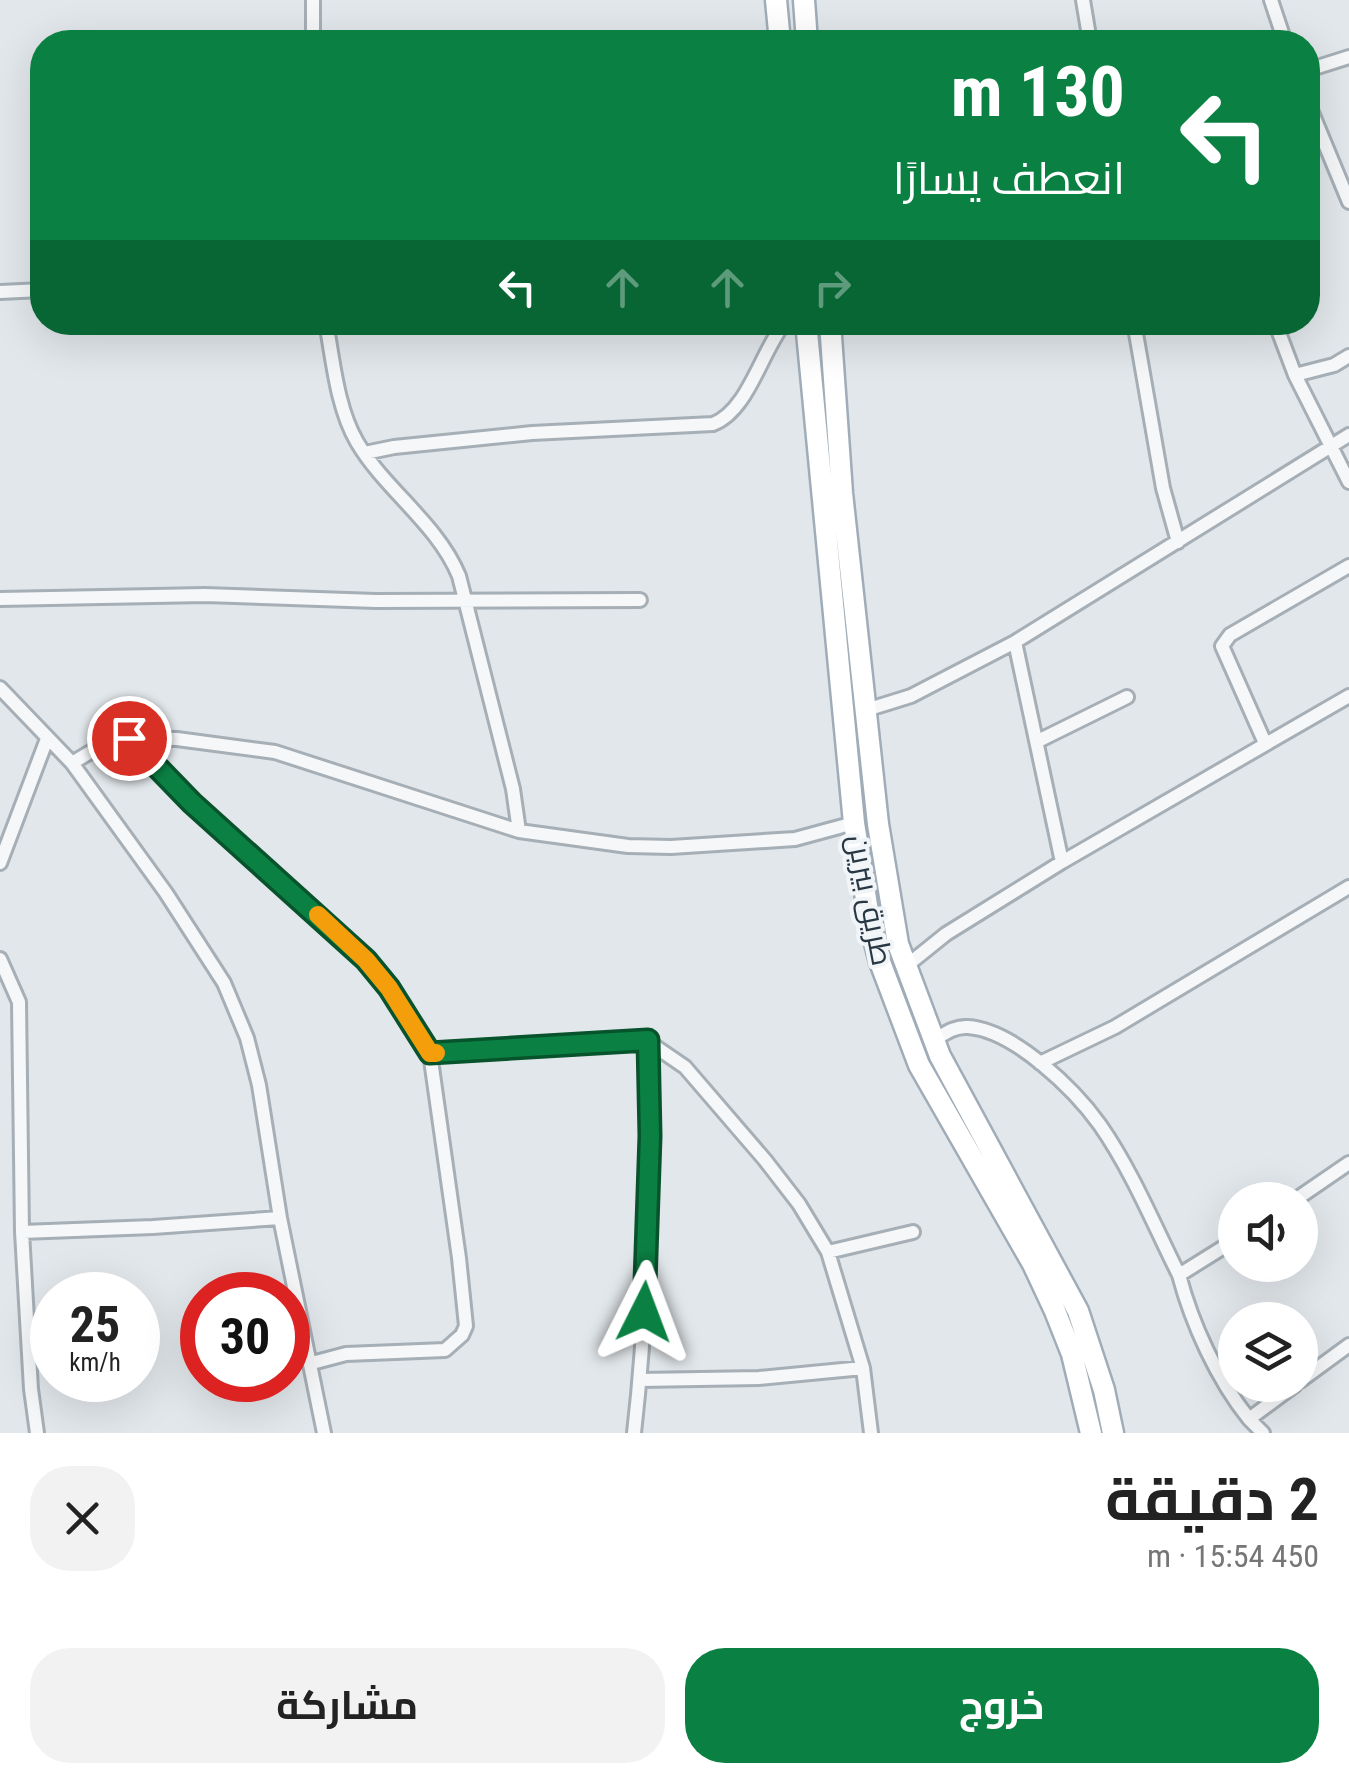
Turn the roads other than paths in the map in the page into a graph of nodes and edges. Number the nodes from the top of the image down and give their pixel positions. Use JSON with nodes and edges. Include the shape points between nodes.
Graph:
{"nodes":[{"id":1,"x":312,"y":0,"type":"edge"},
{"id":2,"x":776,"y":0,"type":"edge"},
{"id":3,"x":804,"y":0,"type":"edge"},
{"id":4,"x":1084,"y":0,"type":"edge"},
{"id":5,"x":1271,"y":0,"type":"edge"},
{"id":6,"x":313,"y":30,"type":"edge"},
{"id":7,"x":779,"y":30,"type":"edge"},
{"id":8,"x":806,"y":30,"type":"edge"},
{"id":9,"x":1088,"y":30,"type":"edge"},
{"id":10,"x":1281,"y":30,"type":"edge"},
{"id":11,"x":1349,"y":57,"type":"edge"},
{"id":12,"x":1320,"y":66,"type":"edge"},
{"id":13,"x":1320,"y":133,"type":"edge"},
{"id":14,"x":1349,"y":202,"type":"edge"},
{"id":15,"x":30,"y":291,"type":"edge"},
{"id":16,"x":0,"y":292,"type":"edge"},
{"id":17,"x":329,"y":335,"type":"edge"},
{"id":18,"x":776,"y":335,"type":"edge"},
{"id":19,"x":807,"y":335,"type":"edge"},
{"id":20,"x":831,"y":335,"type":"edge"},
{"id":21,"x":1136,"y":335,"type":"edge"},
{"id":22,"x":1280,"y":335,"type":"edge"},
{"id":23,"x":1349,"y":356,"type":"edge"},
{"id":24,"x":1295,"y":375,"type":"junction"},
{"id":25,"x":1349,"y":434,"type":"edge"},
{"id":26,"x":1329,"y":448,"type":"junction"},
{"id":27,"x":365,"y":453,"type":"junction"},
{"id":28,"x":1349,"y":482,"type":"edge"},
{"id":29,"x":1178,"y":542,"type":"junction"},
{"id":30,"x":1349,"y":566,"type":"edge"},
{"id":31,"x":852,"y":576,"type":"junction"},
{"id":32,"x":828,"y":578,"type":"junction"},
{"id":33,"x":0,"y":599,"type":"edge"},
{"id":34,"x":640,"y":600,"type":"dead end"},
{"id":35,"x":466,"y":601,"type":"junction"},
{"id":36,"x":1015,"y":642,"type":"junction"},
{"id":37,"x":0,"y":688,"type":"edge"},
{"id":38,"x":1127,"y":696,"type":"dead end"},
{"id":39,"x":1349,"y":696,"type":"edge"},
{"id":40,"x":866,"y":710,"type":"junction"},
{"id":41,"x":47,"y":738,"type":"junction"},
{"id":42,"x":129,"y":738,"type":"junction"},
{"id":43,"x":1038,"y":741,"type":"junction"},
{"id":44,"x":1264,"y":743,"type":"junction"},
{"id":45,"x":72,"y":763,"type":"junction"},
{"id":46,"x":854,"y":824,"type":"junction"},
{"id":47,"x":519,"y":832,"type":"junction"},
{"id":48,"x":1062,"y":862,"type":"junction"},
{"id":49,"x":0,"y":863,"type":"edge"},
{"id":50,"x":1349,"y":887,"type":"edge"},
{"id":51,"x":0,"y":959,"type":"edge"},
{"id":52,"x":905,"y":967,"type":"junction"},
{"id":53,"x":648,"y":1040,"type":"junction"},
{"id":54,"x":933,"y":1041,"type":"junction"},
{"id":55,"x":430,"y":1053,"type":"junction"},
{"id":56,"x":1040,"y":1063,"type":"junction"},
{"id":57,"x":1349,"y":1164,"type":"edge"},
{"id":58,"x":1318,"y":1185,"type":"edge"},
{"id":59,"x":280,"y":1218,"type":"junction"},
{"id":60,"x":22,"y":1232,"type":"junction"},
{"id":61,"x":913,"y":1232,"type":"dead end"},
{"id":62,"x":1218,"y":1251,"type":"edge"},
{"id":63,"x":828,"y":1252,"type":"junction"},
{"id":64,"x":1180,"y":1275,"type":"junction"},
{"id":65,"x":1349,"y":1345,"type":"edge"},
{"id":66,"x":312,"y":1363,"type":"junction"},
{"id":67,"x":863,"y":1368,"type":"junction"},
{"id":68,"x":1318,"y":1368,"type":"edge"},
{"id":69,"x":640,"y":1380,"type":"junction"},
{"id":70,"x":1271,"y":1402,"type":"edge"},
{"id":71,"x":1248,"y":1419,"type":"junction"},
{"id":72,"x":38,"y":1433,"type":"edge"},
{"id":73,"x":324,"y":1433,"type":"edge"},
{"id":74,"x":634,"y":1433,"type":"edge"},
{"id":75,"x":870,"y":1433,"type":"edge"},
{"id":76,"x":1091,"y":1433,"type":"edge"},
{"id":77,"x":1113,"y":1433,"type":"edge"},
{"id":78,"x":1263,"y":1433,"type":"edge"}],
"edges":[{"from":1,"to":6,"type":"street"},
{"from":2,"to":7,"type":"main road"},
{"from":3,"to":8,"type":"main road"},
{"from":4,"to":9,"type":"street"},
{"from":5,"to":10,"type":"street"},
{"from":11,"to":12,"type":"street"},
{"from":13,"to":14,"type":"street"},
{"from":15,"to":16,"type":"street"},
{"from":17,"to":27,"type":"street","via":[[348,422]]},
{"from":18,"to":27,"type":"street","via":[[734,411],[713,424],[532,433]]},
{"from":19,"to":32,"type":"main road","name":"طريق بيرين"},
{"from":20,"to":31,"type":"main road","name":"طريق بيرين"},
{"from":21,"to":29,"type":"street"},
{"from":22,"to":24,"type":"street"},
{"from":23,"to":24,"type":"street"},
{"from":24,"to":26,"type":"street"},
{"from":25,"to":26,"type":"street"},
{"from":26,"to":28,"type":"street"},
{"from":26,"to":29,"type":"street"},
{"from":27,"to":35,"type":"street","via":[[444,548]]},
{"from":29,"to":36,"type":"street"},
{"from":30,"to":44,"type":"street","via":[[1230,635],[1222,646]]},
{"from":31,"to":32,"type":"main road"},
{"from":31,"to":40,"type":"main road","name":"طريق بيرين"},
{"from":32,"to":46,"type":"main road","name":"طريق بيرين"},
{"from":33,"to":35,"type":"street"},
{"from":34,"to":35,"type":"street"},
{"from":35,"to":47,"type":"street"},
{"from":36,"to":40,"type":"street","via":[[911,696]]},
{"from":36,"to":43,"type":"street"},
{"from":37,"to":41,"type":"street"},
{"from":38,"to":43,"type":"street"},
{"from":39,"to":44,"type":"street"},
{"from":40,"to":52,"type":"main road","name":"طريق بيرين","via":[[884,870]]},
{"from":41,"to":45,"type":"street"},
{"from":41,"to":49,"type":"street"},
{"from":42,"to":45,"type":"street","via":[[109,741]]},
{"from":42,"to":47,"type":"street","via":[[275,752]]},
{"from":42,"to":55,"type":"street","via":[[366,960]]},
{"from":43,"to":48,"type":"street"},
{"from":44,"to":48,"type":"street"},
{"from":45,"to":59,"type":"street","via":[[224,983],[259,1085]]},
{"from":46,"to":47,"type":"street","via":[[794,839],[671,847]]},
{"from":46,"to":76,"type":"main road","name":"طريق بيرين","via":[[870,924],[899,1018],[1055,1311]]},
{"from":48,"to":52,"type":"street"},
{"from":50,"to":56,"type":"street"},
{"from":51,"to":60,"type":"street","via":[[19,1002]]},
{"from":52,"to":54,"type":"main road","name":"طريق بيرين"},
{"from":53,"to":55,"type":"street"},
{"from":53,"to":63,"type":"street","via":[[718,1102],[800,1204]]},
{"from":53,"to":69,"type":"street"},
{"from":54,"to":56,"type":"street","via":[[969,1027]]},
{"from":54,"to":77,"type":"main road","name":"طريق بيرين","via":[[1063,1279],[1094,1358]]},
{"from":55,"to":66,"type":"street","via":[[466,1326],[444,1350],[346,1354]]},
{"from":56,"to":64,"type":"street","via":[[1100,1124]]},
{"from":57,"to":58,"type":"street"},
{"from":59,"to":60,"type":"street"},
{"from":59,"to":66,"type":"street"},
{"from":60,"to":72,"type":"street"},
{"from":61,"to":63,"type":"street"},
{"from":62,"to":64,"type":"street"},
{"from":63,"to":67,"type":"street"},
{"from":64,"to":71,"type":"street","via":[[1202,1336]]},
{"from":65,"to":68,"type":"street"},
{"from":66,"to":73,"type":"street"},
{"from":67,"to":69,"type":"street"},
{"from":67,"to":75,"type":"street"},
{"from":69,"to":74,"type":"street"},
{"from":70,"to":71,"type":"street"},
{"from":71,"to":78,"type":"street"}]}
